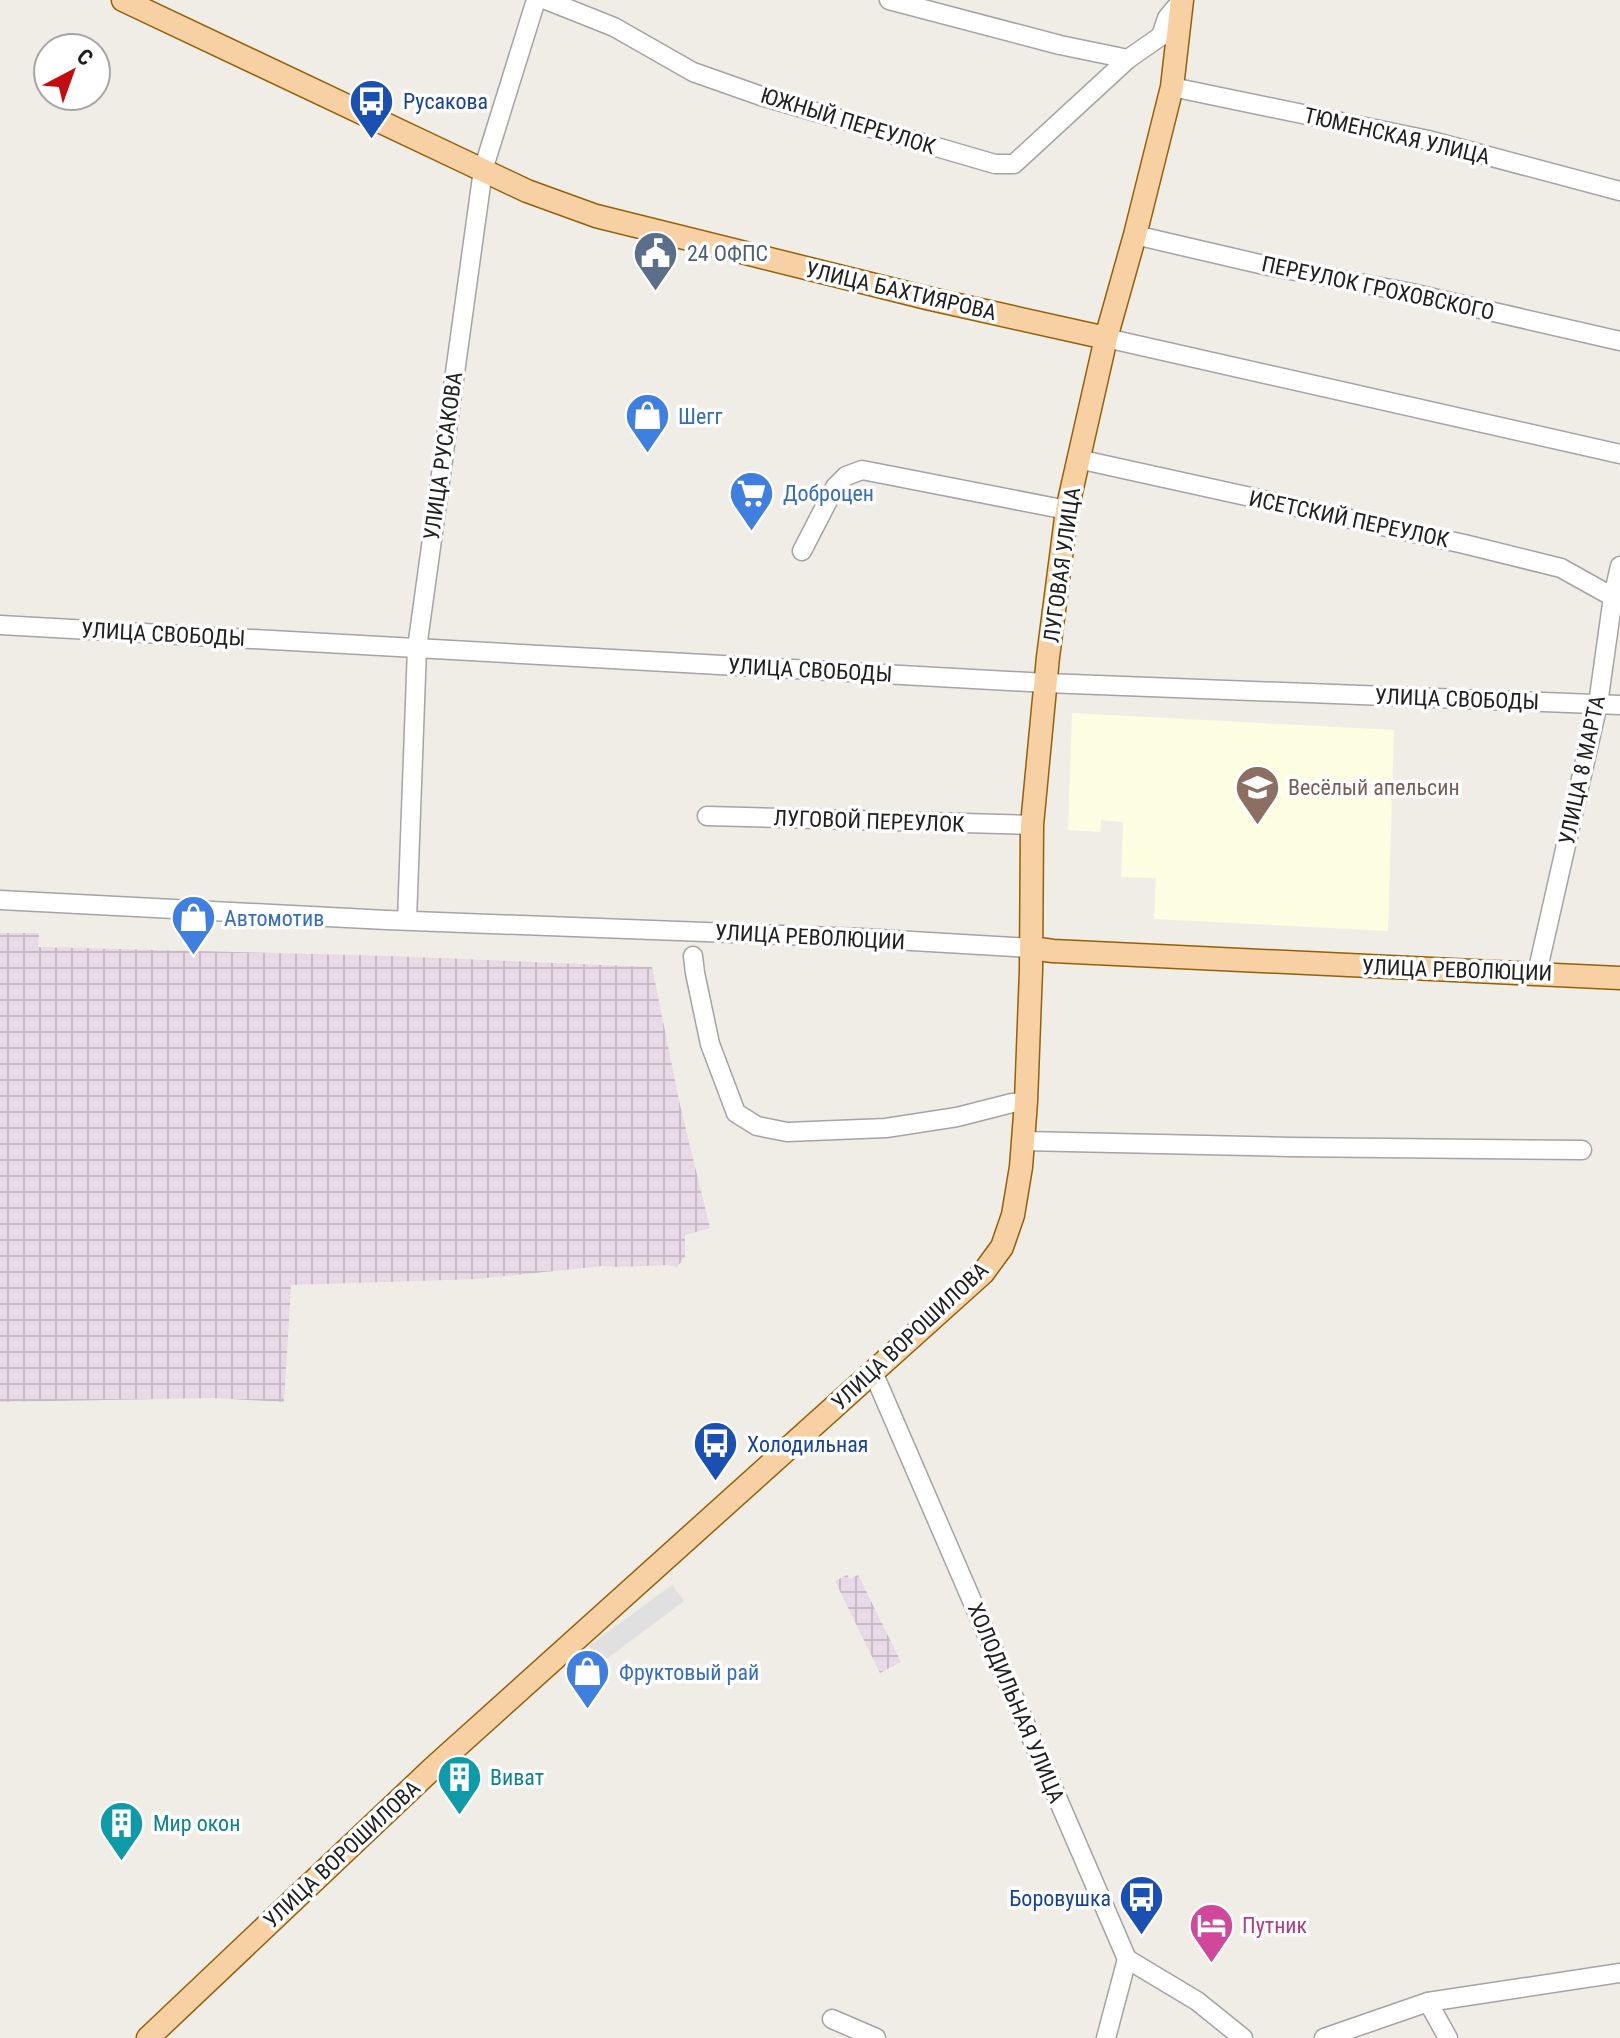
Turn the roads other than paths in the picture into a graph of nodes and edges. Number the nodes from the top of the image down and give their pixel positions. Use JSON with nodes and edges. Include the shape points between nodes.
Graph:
{"nodes":[{"id":1,"x":123,"y":0,"type":"edge"},
{"id":2,"x":536,"y":0,"type":"edge"},
{"id":3,"x":546,"y":0,"type":"edge"},
{"id":4,"x":889,"y":0,"type":"edge"},
{"id":5,"x":1182,"y":0,"type":"edge"},
{"id":6,"x":1128,"y":59,"type":"junction"},
{"id":7,"x":1172,"y":87,"type":"junction"},
{"id":8,"x":483,"y":170,"type":"junction"},
{"id":9,"x":1620,"y":191,"type":"edge"},
{"id":10,"x":1135,"y":235,"type":"junction"},
{"id":11,"x":1106,"y":338,"type":"junction"},
{"id":12,"x":1620,"y":341,"type":"edge"},
{"id":13,"x":1620,"y":454,"type":"edge"},
{"id":14,"x":1078,"y":459,"type":"junction"},
{"id":15,"x":1067,"y":510,"type":"junction"},
{"id":16,"x":802,"y":551,"type":"dead end"},
{"id":17,"x":1620,"y":566,"type":"edge"},
{"id":18,"x":1613,"y":597,"type":"junction"},
{"id":19,"x":0,"y":625,"type":"edge"},
{"id":20,"x":417,"y":648,"type":"junction"},
{"id":21,"x":1046,"y":683,"type":"junction"},
{"id":22,"x":1598,"y":704,"type":"junction"},
{"id":23,"x":1620,"y":705,"type":"edge"},
{"id":24,"x":707,"y":816,"type":"dead end"},
{"id":25,"x":1032,"y":825,"type":"junction"},
{"id":26,"x":0,"y":900,"type":"edge"},
{"id":27,"x":407,"y":920,"type":"junction"},
{"id":28,"x":1031,"y":948,"type":"junction"},
{"id":29,"x":693,"y":956,"type":"dead end"},
{"id":30,"x":1537,"y":973,"type":"junction"},
{"id":31,"x":1620,"y":978,"type":"edge"},
{"id":32,"x":1026,"y":1102,"type":"junction"},
{"id":33,"x":1023,"y":1141,"type":"junction"},
{"id":34,"x":1582,"y":1150,"type":"dead end"},
{"id":35,"x":873,"y":1372,"type":"junction"},
{"id":36,"x":1127,"y":1959,"type":"junction"},
{"id":37,"x":1620,"y":1973,"type":"edge"},
{"id":38,"x":1116,"y":2000,"type":"junction"},
{"id":39,"x":1428,"y":2002,"type":"junction"},
{"id":40,"x":832,"y":2019,"type":"dead end"},
{"id":41,"x":148,"y":2038,"type":"edge"},
{"id":42,"x":876,"y":2038,"type":"edge"},
{"id":43,"x":1106,"y":2038,"type":"edge"},
{"id":44,"x":1121,"y":2038,"type":"edge"},
{"id":45,"x":1243,"y":2038,"type":"edge"},
{"id":46,"x":1324,"y":2038,"type":"edge"},
{"id":47,"x":1448,"y":2038,"type":"edge"}],
"edges":[{"from":1,"to":8,"type":"main road","name":"УЛИЦА БАХТИЯРОВА"},
{"from":2,"to":8,"type":"street","name":"УЛИЦА РУСАКОВА"},
{"from":3,"to":6,"type":"street","name":"ЮЖНЫЙ ПЕРЕУЛОК","via":[[614,27],[693,72],[995,164],[1014,164]]},
{"from":4,"to":6,"type":"street"},
{"from":5,"to":6,"type":"street","via":[[1161,36]]},
{"from":5,"to":7,"type":"main road","name":"ЛУГОВАЯ УЛИЦА"},
{"from":7,"to":9,"type":"street","name":"ТЮМЕНСКАЯ УЛИЦА","via":[[1428,140]]},
{"from":7,"to":10,"type":"main road","name":"ЛУГОВАЯ УЛИЦА"},
{"from":8,"to":11,"type":"main road","name":"УЛИЦА БАХТИЯРОВА","via":[[596,216]]},
{"from":8,"to":20,"type":"street","name":"УЛИЦА РУСАКОВА"},
{"from":10,"to":11,"type":"main road","name":"ЛУГОВАЯ УЛИЦА"},
{"from":10,"to":12,"type":"street","name":"ПЕРЕУЛОК ГРОХОВСКОГО"},
{"from":11,"to":13,"type":"street","name":"УЛИЦА БАХТИЯРОВА"},
{"from":11,"to":14,"type":"main road","name":"ЛУГОВАЯ УЛИЦА"},
{"from":14,"to":15,"type":"main road","name":"ЛУГОВАЯ УЛИЦА"},
{"from":14,"to":18,"type":"street","name":"ИСЕТСКИЙ ПЕРЕУЛОК","via":[[1561,568]]},
{"from":15,"to":16,"type":"street","via":[[862,470],[835,487]]},
{"from":15,"to":21,"type":"main road","name":"ЛУГОВАЯ УЛИЦА"},
{"from":17,"to":18,"type":"street","name":"УЛИЦА 8 МАРТА"},
{"from":18,"to":22,"type":"street","name":"УЛИЦА 8 МАРТА"},
{"from":19,"to":20,"type":"street","name":"УЛИЦА СВОБОДЫ"},
{"from":20,"to":21,"type":"street","name":"УЛИЦА СВОБОДЫ"},
{"from":20,"to":27,"type":"street","name":"УЛИЦА РУСАКОВА"},
{"from":21,"to":22,"type":"street","name":"УЛИЦА СВОБОДЫ"},
{"from":21,"to":25,"type":"main road","name":"ЛУГОВАЯ УЛИЦА"},
{"from":22,"to":23,"type":"street","name":"УЛИЦА СВОБОДЫ"},
{"from":22,"to":30,"type":"street","name":"УЛИЦА 8 МАРТА"},
{"from":24,"to":25,"type":"street","name":"ЛУГОВОЙ ПЕРЕУЛОК"},
{"from":25,"to":28,"type":"main road","name":"ЛУГОВАЯ УЛИЦА"},
{"from":26,"to":27,"type":"street","name":"УЛИЦА РЕВОЛЮЦИИ"},
{"from":27,"to":28,"type":"street","name":"УЛИЦА РЕВОЛЮЦИИ"},
{"from":28,"to":30,"type":"main road","name":"УЛИЦА РЕВОЛЮЦИИ"},
{"from":28,"to":32,"type":"main road","name":"ЛУГОВАЯ УЛИЦА"},
{"from":29,"to":32,"type":"street","via":[[710,1044],[736,1113],[757,1126],[787,1132],[886,1128]]},
{"from":30,"to":31,"type":"main road","name":"УЛИЦА РЕВОЛЮЦИИ"},
{"from":32,"to":33,"type":"main road","name":"ЛУГОВАЯ УЛИЦА"},
{"from":33,"to":34,"type":"street"},
{"from":33,"to":35,"type":"main road","name":"УЛИЦА ВОРОШИЛОВА","via":[[1013,1215],[1002,1247],[983,1273]]},
{"from":35,"to":36,"type":"street","name":"ХОЛОДИЛЬНАЯ УЛИЦА"},
{"from":35,"to":41,"type":"main road","name":"УЛИЦА ВОРОШИЛОВА","via":[[433,1768]]},
{"from":36,"to":38,"type":"street"},
{"from":36,"to":45,"type":"street","via":[[1197,2001]]},
{"from":37,"to":39,"type":"street"},
{"from":38,"to":43,"type":"street"},
{"from":38,"to":44,"type":"street"},
{"from":39,"to":46,"type":"street"},
{"from":39,"to":47,"type":"street"},
{"from":40,"to":42,"type":"street"}]}
